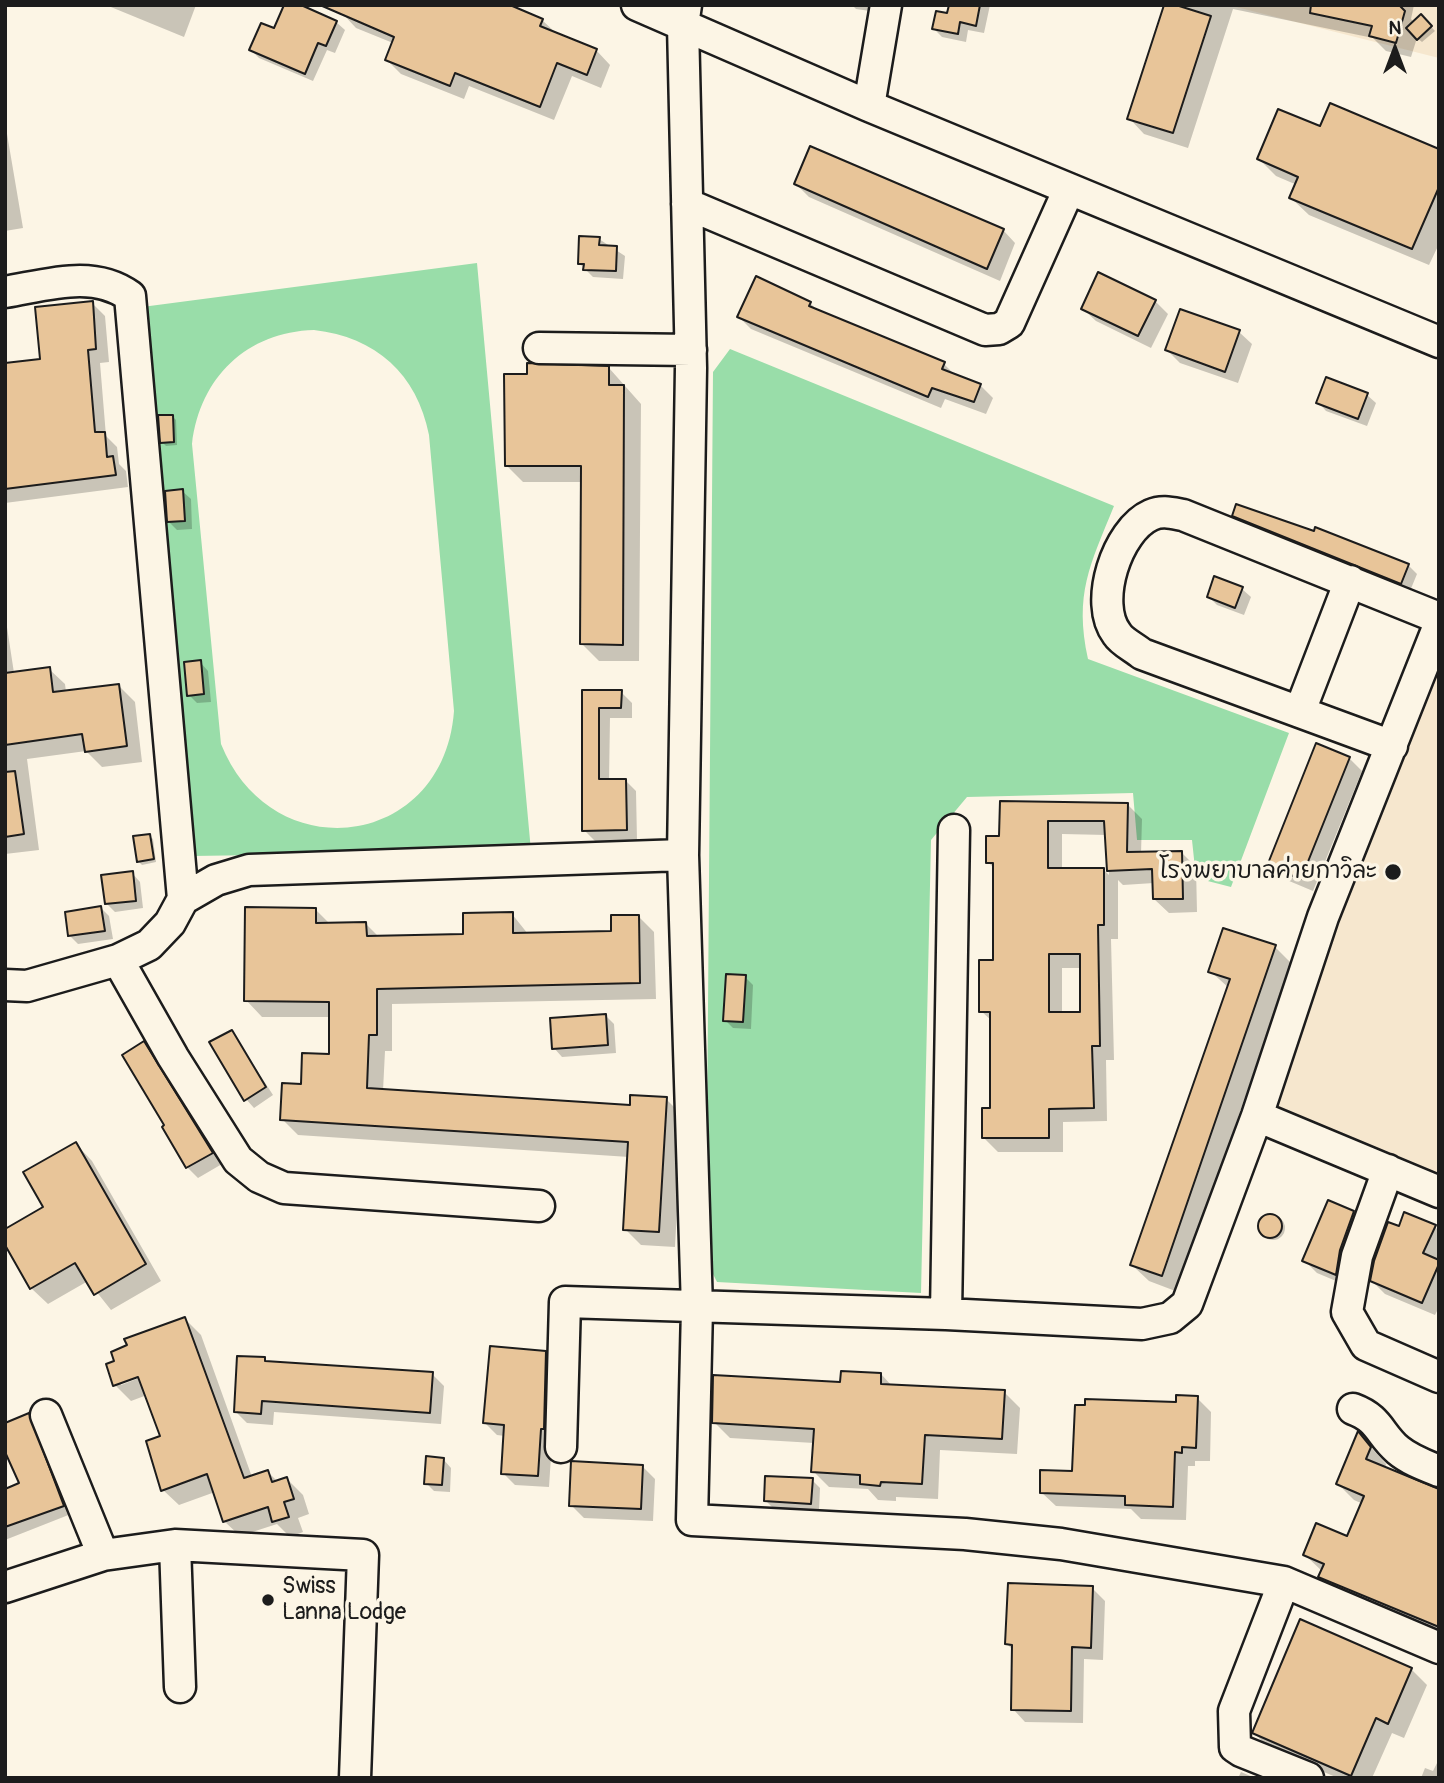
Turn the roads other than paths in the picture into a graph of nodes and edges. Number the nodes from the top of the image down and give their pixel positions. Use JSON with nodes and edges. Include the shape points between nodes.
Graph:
{"nodes":[{"id":1,"x":637,"y":5,"type":"edge"},
{"id":2,"x":886,"y":5,"type":"edge"},
{"id":3,"x":684,"y":15,"type":"edge"},
{"id":4,"x":869,"y":106,"type":"junction"},
{"id":5,"x":1069,"y":189,"type":"junction"},
{"id":6,"x":687,"y":204,"type":"junction"},
{"id":7,"x":5,"y":292,"type":"edge"},
{"id":8,"x":1439,"y":342,"type":"edge"},
{"id":9,"x":539,"y":348,"type":"dead end"},
{"id":10,"x":691,"y":350,"type":"junction"},
{"id":11,"x":1350,"y":581,"type":"junction"},
{"id":12,"x":1439,"y":618,"type":"edge"},
{"id":13,"x":1439,"y":625,"type":"edge"},
{"id":14,"x":1300,"y":711,"type":"junction"},
{"id":15,"x":1392,"y":746,"type":"junction"},
{"id":16,"x":954,"y":830,"type":"dead end"},
{"id":17,"x":683,"y":855,"type":"junction"},
{"id":18,"x":183,"y":899,"type":"junction"},
{"id":19,"x":118,"y":960,"type":"junction"},
{"id":20,"x":5,"y":985,"type":"edge"},
{"id":21,"x":1257,"y":1116,"type":"junction"},
{"id":22,"x":1388,"y":1170,"type":"junction"},
{"id":23,"x":1439,"y":1192,"type":"edge"},
{"id":24,"x":539,"y":1206,"type":"dead end"},
{"id":25,"x":697,"y":1308,"type":"junction"},
{"id":26,"x":946,"y":1314,"type":"junction"},
{"id":27,"x":1439,"y":1377,"type":"edge"},
{"id":28,"x":1353,"y":1409,"type":"dead end"},
{"id":29,"x":46,"y":1415,"type":"dead end"},
{"id":30,"x":561,"y":1447,"type":"dead end"},
{"id":31,"x":1439,"y":1471,"type":"edge"},
{"id":32,"x":175,"y":1545,"type":"junction"},
{"id":33,"x":103,"y":1555,"type":"junction"},
{"id":34,"x":1284,"y":1582,"type":"junction"},
{"id":35,"x":5,"y":1587,"type":"edge"},
{"id":36,"x":1439,"y":1648,"type":"edge"},
{"id":37,"x":180,"y":1687,"type":"dead end"},
{"id":38,"x":355,"y":1778,"type":"edge"},
{"id":39,"x":1308,"y":1778,"type":"edge"}],
"edges":[{"from":1,"to":3,"type":"street"},
{"from":2,"to":4,"type":"street"},
{"from":3,"to":4,"type":"street"},
{"from":3,"to":6,"type":"street"},
{"from":4,"to":5,"type":"street"},
{"from":5,"to":6,"type":"street","via":[[1010,323],[999,330],[985,330]]},
{"from":5,"to":8,"type":"street"},
{"from":6,"to":10,"type":"street"},
{"from":7,"to":18,"type":"street","via":[[96,280],[114,284],[130,296]]},
{"from":9,"to":10,"type":"street"},
{"from":10,"to":17,"type":"street"},
{"from":11,"to":12,"type":"street"},
{"from":11,"to":14,"type":"street"},
{"from":11,"to":14,"type":"street","via":[[1165,511],[1149,515],[1130,535],[1109,575],[1105,606],[1116,634],[1142,654]]},
{"from":13,"to":15,"type":"street"},
{"from":14,"to":15,"type":"street"},
{"from":15,"to":21,"type":"street","via":[[1323,917]]},
{"from":16,"to":26,"type":"street"},
{"from":17,"to":18,"type":"street","via":[[248,870],[216,880]]},
{"from":17,"to":25,"type":"street"},
{"from":18,"to":19,"type":"street","via":[[170,923],[149,945]]},
{"from":19,"to":20,"type":"street","via":[[27,986]]},
{"from":19,"to":24,"type":"street","via":[[238,1160],[259,1177],[284,1188]]},
{"from":21,"to":22,"type":"street"},
{"from":21,"to":26,"type":"street","via":[[1187,1304],[1170,1318],[1142,1324]]},
{"from":22,"to":23,"type":"street"},
{"from":22,"to":27,"type":"street","via":[[1357,1256],[1347,1312],[1366,1345]]},
{"from":25,"to":26,"type":"street"},
{"from":25,"to":30,"type":"street","via":[[565,1302]]},
{"from":25,"to":34,"type":"street","via":[[692,1520],[979,1535],[1061,1544]]},
{"from":28,"to":31,"type":"street","via":[[1378,1423],[1396,1448],[1412,1460]]},
{"from":29,"to":33,"type":"street"},
{"from":32,"to":33,"type":"street"},
{"from":32,"to":37,"type":"street"},
{"from":32,"to":38,"type":"street","via":[[363,1555]]},
{"from":33,"to":35,"type":"street"},
{"from":34,"to":36,"type":"street"},
{"from":34,"to":39,"type":"street","via":[[1234,1711],[1233,1733],[1235,1747],[1241,1751]]}]}
